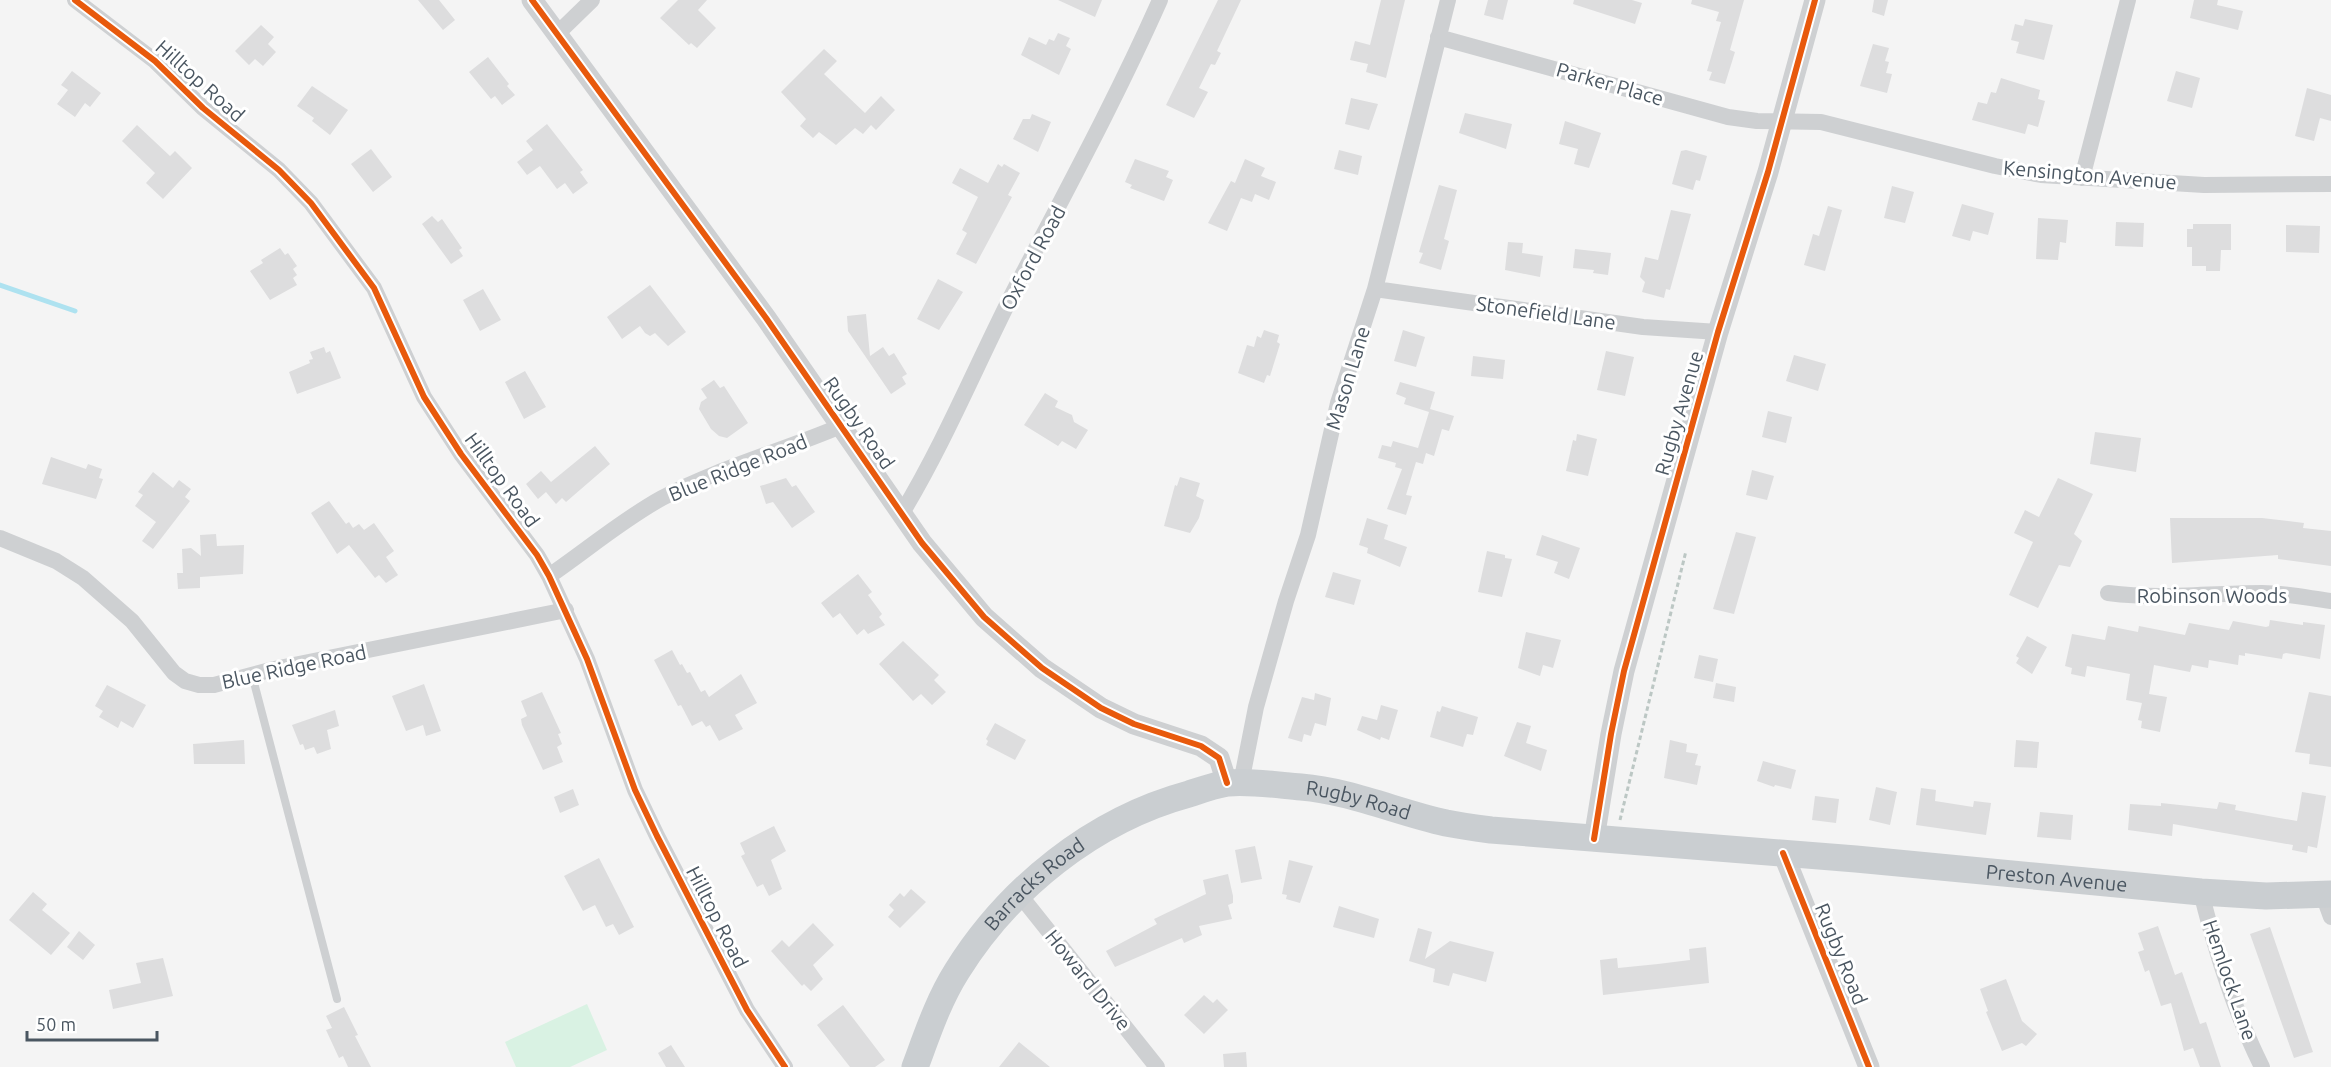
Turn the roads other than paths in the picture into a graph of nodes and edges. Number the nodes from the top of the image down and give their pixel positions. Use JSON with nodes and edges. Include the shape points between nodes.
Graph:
{"nodes":[{"id":1,"x":75,"y":0,"type":"edge"},
{"id":2,"x":532,"y":0,"type":"edge"},
{"id":3,"x":592,"y":0,"type":"edge"},
{"id":4,"x":1160,"y":0,"type":"edge"},
{"id":5,"x":1448,"y":0,"type":"edge"},
{"id":6,"x":1815,"y":0,"type":"edge"},
{"id":7,"x":2128,"y":0,"type":"edge"},
{"id":8,"x":557,"y":34,"type":"junction"},
{"id":9,"x":1438,"y":37,"type":"junction"},
{"id":10,"x":1782,"y":121,"type":"junction"},
{"id":11,"x":2082,"y":178,"type":"junction"},
{"id":12,"x":2331,"y":184,"type":"edge"},
{"id":13,"x":1375,"y":289,"type":"junction"},
{"id":14,"x":1718,"y":332,"type":"junction"},
{"id":15,"x":841,"y":426,"type":"junction"},
{"id":16,"x":902,"y":513,"type":"junction"},
{"id":17,"x":0,"y":538,"type":"edge"},
{"id":18,"x":549,"y":576,"type":"junction"},
{"id":19,"x":2108,"y":592,"type":"dead end"},
{"id":20,"x":2324,"y":600,"type":"edge"},
{"id":21,"x":566,"y":610,"type":"junction"},
{"id":22,"x":252,"y":675,"type":"junction"},
{"id":23,"x":1234,"y":783,"type":"junction"},
{"id":24,"x":1594,"y":839,"type":"junction"},
{"id":25,"x":1783,"y":853,"type":"junction"},
{"id":26,"x":2201,"y":892,"type":"junction"},
{"id":27,"x":1019,"y":894,"type":"junction"},
{"id":28,"x":2328,"y":902,"type":"edge"},
{"id":29,"x":337,"y":999,"type":"dead end"},
{"id":30,"x":785,"y":1067,"type":"edge"},
{"id":31,"x":915,"y":1067,"type":"edge"},
{"id":32,"x":1157,"y":1067,"type":"edge"},
{"id":33,"x":1869,"y":1067,"type":"edge"},
{"id":34,"x":2262,"y":1067,"type":"edge"}],
"edges":[{"from":1,"to":18,"type":"street","name":"Hilltop Road","via":[[155,61],[311,203],[374,288],[424,397]]},
{"from":2,"to":8,"type":"street","name":"Rugby Road"},
{"from":3,"to":8,"type":"street"},
{"from":4,"to":16,"type":"street","name":"Oxford Road","via":[[1063,201]]},
{"from":5,"to":9,"type":"street","name":"Mason Lane"},
{"from":6,"to":10,"type":"street","name":"Rugby Avenue"},
{"from":7,"to":11,"type":"street"},
{"from":8,"to":15,"type":"street","name":"Rugby Road"},
{"from":9,"to":10,"type":"street","name":"Parker Place","via":[[1728,117]]},
{"from":9,"to":13,"type":"street","name":"Mason Lane"},
{"from":10,"to":11,"type":"street","name":"Kensington Avenue","via":[[1821,122],[1995,166]]},
{"from":10,"to":14,"type":"street","name":"Rugby Avenue"},
{"from":11,"to":12,"type":"street","name":"Kensington Avenue","via":[[2204,185]]},
{"from":13,"to":14,"type":"street","name":"Stonefield Lane","via":[[1643,327]]},
{"from":13,"to":23,"type":"street","name":"Mason Lane","via":[[1338,403],[1318,498],[1262,686],[1247,756]]},
{"from":14,"to":24,"type":"street","name":"Rugby Avenue","via":[[1624,671]]},
{"from":15,"to":16,"type":"street","name":"Rugby Road"},
{"from":15,"to":18,"type":"street","name":"Blue Ridge Road","via":[[662,498]]},
{"from":16,"to":23,"type":"street","name":"Rugby Road","via":[[984,617],[1012,644],[1101,708],[1134,724],[1200,746],[1219,758]]},
{"from":17,"to":22,"type":"street","name":"Blue Ridge Road","via":[[56,561],[83,578],[132,621],[156,654],[185,681],[214,685]]},
{"from":18,"to":21,"type":"street","name":"Hilltop Road"},
{"from":19,"to":20,"type":"street","name":"Robinson Woods","via":[[2144,598],[2262,593]]},
{"from":21,"to":22,"type":"street","name":"Blue Ridge Road"},
{"from":21,"to":30,"type":"street","name":"Hilltop Road","via":[[635,790],[657,836],[747,1010]]},
{"from":22,"to":29,"type":"lane"},
{"from":23,"to":24,"type":"main road","name":"Rugby Road","via":[[1304,787],[1343,794],[1445,823]]},
{"from":23,"to":27,"type":"main road","name":"Barracks Road","via":[[1152,804],[1120,819]]},
{"from":24,"to":25,"type":"main road","name":"Rugby Road"},
{"from":25,"to":26,"type":"main road","name":"Preston Avenue"},
{"from":25,"to":33,"type":"street","name":"Rugby Road"},
{"from":26,"to":28,"type":"main road","name":"Preston Avenue"},
{"from":26,"to":34,"type":"street","name":"Hemlock Lane","via":[[2231,996]]},
{"from":27,"to":31,"type":"main road","name":"Barracks Road","via":[[977,941],[956,973]]},
{"from":27,"to":32,"type":"street","name":"Howard Drive"}]}
